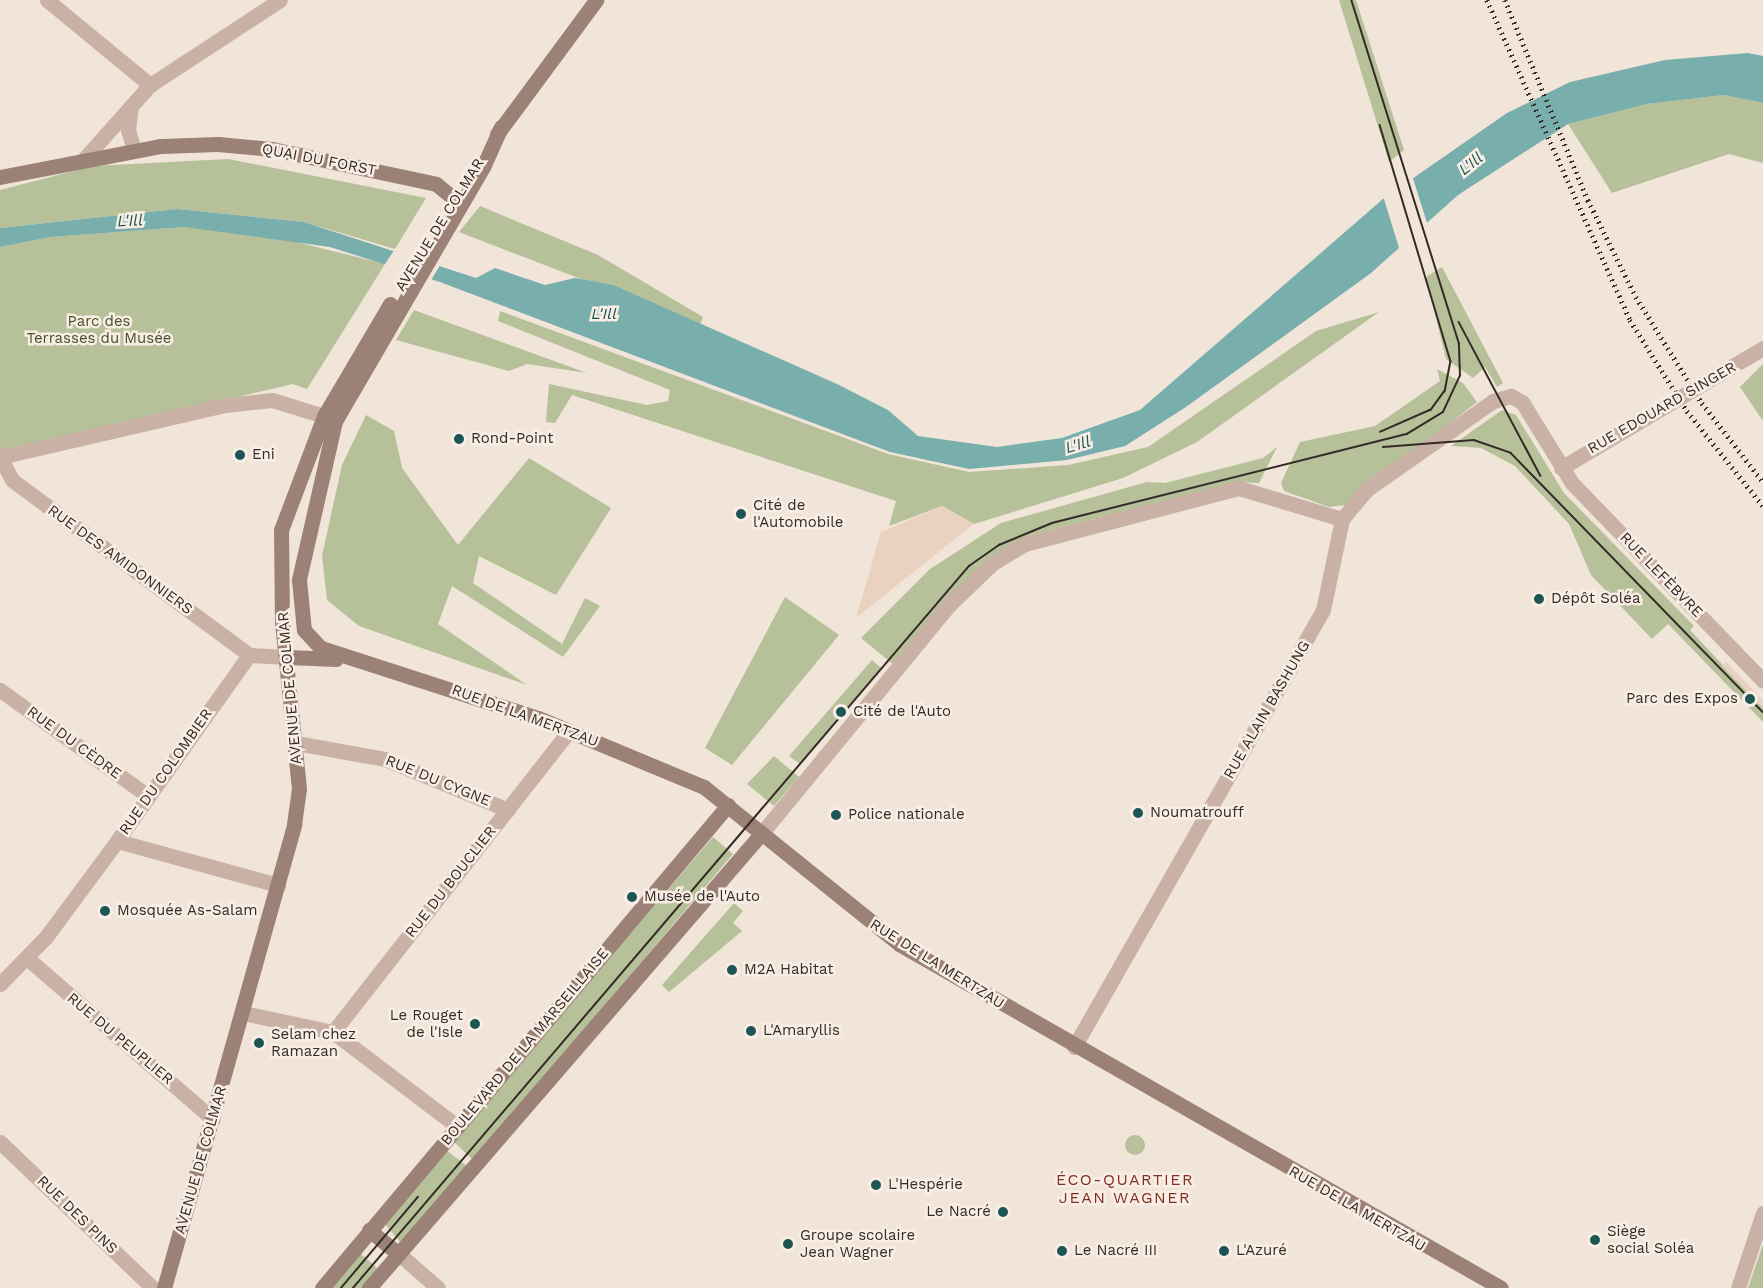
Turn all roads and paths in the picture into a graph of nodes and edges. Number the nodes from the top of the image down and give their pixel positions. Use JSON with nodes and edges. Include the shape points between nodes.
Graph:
{"nodes":[{"id":1,"x":47,"y":0,"type":"edge"},
{"id":2,"x":596,"y":0,"type":"edge"},
{"id":3,"x":274,"y":2,"type":"edge"},
{"id":4,"x":150,"y":85,"type":"junction"},
{"id":5,"x":131,"y":106,"type":"junction"},
{"id":6,"x":134,"y":150,"type":"junction"},
{"id":7,"x":84,"y":159,"type":"junction"},
{"id":8,"x":0,"y":177,"type":"edge"},
{"id":9,"x":454,"y":207,"type":"junction"},
{"id":10,"x":379,"y":332,"type":"junction"},
{"id":11,"x":1763,"y":348,"type":"edge"},
{"id":12,"x":324,"y":416,"type":"junction"},
{"id":13,"x":330,"y":435,"type":"junction"},
{"id":14,"x":0,"y":457,"type":"edge"},
{"id":15,"x":1561,"y":468,"type":"junction"},
{"id":16,"x":1342,"y":519,"type":"junction"},
{"id":17,"x":304,"y":630,"type":"junction"},
{"id":18,"x":321,"y":648,"type":"junction"},
{"id":19,"x":249,"y":655,"type":"junction"},
{"id":20,"x":288,"y":657,"type":"junction"},
{"id":21,"x":369,"y":661,"type":"junction"},
{"id":22,"x":1763,"y":681,"type":"edge"},
{"id":23,"x":0,"y":690,"type":"edge"},
{"id":24,"x":569,"y":731,"type":"junction"},
{"id":25,"x":296,"y":743,"type":"junction"},
{"id":26,"x":148,"y":796,"type":"junction"},
{"id":27,"x":728,"y":805,"type":"junction"},
{"id":28,"x":508,"y":810,"type":"junction"},
{"id":29,"x":761,"y":834,"type":"junction"},
{"id":30,"x":117,"y":841,"type":"junction"},
{"id":31,"x":278,"y":885,"type":"junction"},
{"id":32,"x":27,"y":958,"type":"junction"},
{"id":33,"x":0,"y":984,"type":"edge"},
{"id":34,"x":243,"y":1013,"type":"junction"},
{"id":35,"x":333,"y":1032,"type":"junction"},
{"id":36,"x":1074,"y":1047,"type":"junction"},
{"id":37,"x":213,"y":1119,"type":"junction"},
{"id":38,"x":458,"y":1127,"type":"junction"},
{"id":39,"x":0,"y":1142,"type":"edge"},
{"id":40,"x":1763,"y":1214,"type":"edge"},
{"id":41,"x":369,"y":1230,"type":"junction"},
{"id":42,"x":399,"y":1254,"type":"junction"},
{"id":43,"x":153,"y":1288,"type":"edge"},
{"id":44,"x":164,"y":1288,"type":"edge"},
{"id":45,"x":322,"y":1288,"type":"edge"},
{"id":46,"x":369,"y":1288,"type":"edge"},
{"id":47,"x":438,"y":1288,"type":"edge"},
{"id":48,"x":1502,"y":1288,"type":"edge"},
{"id":49,"x":1738,"y":1288,"type":"edge"}],
"edges":[{"from":1,"to":4,"type":"street"},
{"from":2,"to":9,"type":"main road","name":"AVENUE DE COLMAR","via":[[501,127]]},
{"from":3,"to":4,"type":"street"},
{"from":4,"to":5,"type":"street"},
{"from":5,"to":6,"type":"street","via":[[128,130]]},
{"from":5,"to":7,"type":"street"},
{"from":6,"to":7,"type":"main road","name":"QUAI DU FORST"},
{"from":6,"to":9,"type":"main road","name":"QUAI DU FORST","via":[[218,144],[272,148],[436,184]]},
{"from":7,"to":8,"type":"main road","name":"QUAI DU FORST"},
{"from":9,"to":10,"type":"main road","name":"AVENUE DE COLMAR"},
{"from":9,"to":10,"type":"main road","name":"AVENUE DE COLMAR","via":[[395,295]]},
{"from":10,"to":12,"type":"main road","name":"AVENUE DE COLMAR"},
{"from":10,"to":13,"type":"main road","name":"AVENUE DE COLMAR"},
{"from":11,"to":15,"type":"street","name":"RUE EDOUARD SINGER"},
{"from":12,"to":13,"type":"street"},
{"from":12,"to":14,"type":"street","via":[[272,400],[225,405]]},
{"from":12,"to":20,"type":"main road","name":"AVENUE DE COLMAR","via":[[281,530]]},
{"from":13,"to":17,"type":"main road","name":"AVENUE DE COLMAR","via":[[308,521],[299,615]]},
{"from":14,"to":19,"type":"street","name":"RUE DES AMIDONNIERS","via":[[12,480]]},
{"from":15,"to":16,"type":"street","name":"RUE LEFÈBVRE","via":[[1522,402],[1503,397],[1366,490]]},
{"from":15,"to":22,"type":"street","name":"RUE LEFÈBVRE"},
{"from":16,"to":29,"type":"street","via":[[1267,493],[1239,488],[1057,533],[993,564],[949,605]]},
{"from":16,"to":36,"type":"street","name":"RUE ALAIN BASHUNG","via":[[1323,610]]},
{"from":17,"to":18,"type":"main road"},
{"from":17,"to":20,"type":"main road"},
{"from":18,"to":20,"type":"main road"},
{"from":18,"to":21,"type":"main road","name":"RUE DE LA MERTZAU"},
{"from":19,"to":20,"type":"street","name":"RUE DE LA MERTZAU"},
{"from":19,"to":26,"type":"street","name":"RUE DU COLOMBIER"},
{"from":20,"to":21,"type":"main road","name":"RUE DE LA MERTZAU"},
{"from":20,"to":25,"type":"main road","name":"AVENUE DE COLMAR"},
{"from":21,"to":24,"type":"main road","name":"RUE DE LA MERTZAU"},
{"from":23,"to":26,"type":"street","name":"RUE DU CÈDRE"},
{"from":24,"to":27,"type":"main road","name":"RUE DE LA MERTZAU","via":[[704,787]]},
{"from":24,"to":28,"type":"street","name":"RUE DU BOUCLIER"},
{"from":25,"to":28,"type":"street","name":"RUE DU CYGNE","via":[[385,759]]},
{"from":25,"to":31,"type":"main road","name":"AVENUE DE COLMAR","via":[[299,789]]},
{"from":26,"to":30,"type":"street","name":"RUE DU COLOMBIER"},
{"from":27,"to":29,"type":"main road","name":"RUE DE LA MERTZAU"},
{"from":27,"to":38,"type":"main road","name":"BOULEVARD DE LA MARSEILLAISE"},
{"from":28,"to":35,"type":"street","name":"RUE DU BOUCLIER"},
{"from":29,"to":36,"type":"main road","name":"RUE DE LA MERTZAU","via":[[899,944]]},
{"from":29,"to":42,"type":"main road"},
{"from":30,"to":31,"type":"street","name":"RUE DU COLOMBIER","via":[[132,849]]},
{"from":30,"to":32,"type":"street"},
{"from":31,"to":34,"type":"main road","name":"AVENUE DE COLMAR"},
{"from":32,"to":33,"type":"street"},
{"from":32,"to":37,"type":"street","name":"RUE DU PEUPLIER"},
{"from":34,"to":35,"type":"street"},
{"from":34,"to":37,"type":"main road","name":"AVENUE DE COLMAR"},
{"from":35,"to":38,"type":"street"},
{"from":36,"to":48,"type":"main road","name":"RUE DE LA MERTZAU"},
{"from":37,"to":44,"type":"main road","name":"AVENUE DE COLMAR"},
{"from":38,"to":41,"type":"main road","name":"BOULEVARD DE LA MARSEILLAISE"},
{"from":39,"to":43,"type":"street","name":"RUE DES PINS"},
{"from":40,"to":49,"type":"street"},
{"from":41,"to":42,"type":"main road"},
{"from":41,"to":45,"type":"main road","name":"BOULEVARD DE LA MARSEILLAISE"},
{"from":42,"to":46,"type":"main road"},
{"from":42,"to":47,"type":"street"}]}
